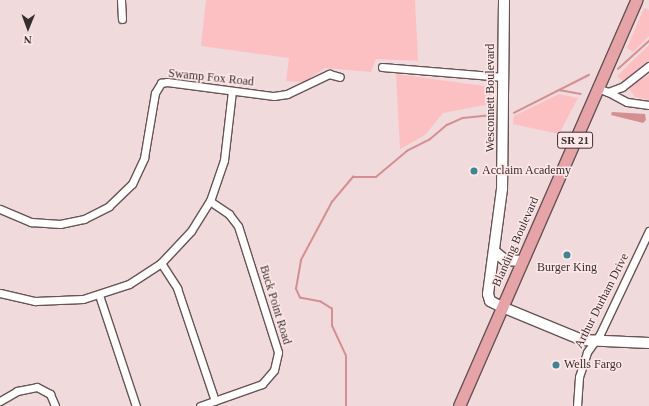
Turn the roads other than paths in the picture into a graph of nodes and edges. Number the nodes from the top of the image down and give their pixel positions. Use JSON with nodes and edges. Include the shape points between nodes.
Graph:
{"nodes":[{"id":1,"x":121,"y":0,"type":"edge"},
{"id":2,"x":504,"y":0,"type":"edge"},
{"id":3,"x":636,"y":0,"type":"edge"},
{"id":4,"x":122,"y":19,"type":"dead end"},
{"id":5,"x":649,"y":66,"type":"edge"},
{"id":6,"x":382,"y":67,"type":"dead end"},
{"id":7,"x":340,"y":76,"type":"dead end"},
{"id":8,"x":504,"y":77,"type":"junction"},
{"id":9,"x":597,"y":88,"type":"junction"},
{"id":10,"x":232,"y":91,"type":"junction"},
{"id":11,"x":608,"y":92,"type":"junction"},
{"id":12,"x":649,"y":105,"type":"edge"},
{"id":13,"x":210,"y":202,"type":"junction"},
{"id":14,"x":0,"y":209,"type":"edge"},
{"id":15,"x":649,"y":231,"type":"edge"},
{"id":16,"x":495,"y":252,"type":"junction"},
{"id":17,"x":522,"y":261,"type":"junction"},
{"id":18,"x":161,"y":263,"type":"junction"},
{"id":19,"x":0,"y":294,"type":"edge"},
{"id":20,"x":99,"y":295,"type":"junction"},
{"id":21,"x":502,"y":307,"type":"junction"},
{"id":22,"x":595,"y":342,"type":"junction"},
{"id":23,"x":649,"y":343,"type":"edge"},
{"id":24,"x":0,"y":401,"type":"edge"},
{"id":25,"x":215,"y":401,"type":"junction"},
{"id":26,"x":55,"y":406,"type":"edge"},
{"id":27,"x":136,"y":406,"type":"edge"},
{"id":28,"x":200,"y":406,"type":"edge"},
{"id":29,"x":458,"y":406,"type":"edge"},
{"id":30,"x":577,"y":406,"type":"edge"}],
"edges":[{"from":1,"to":4,"type":"street"},
{"from":2,"to":8,"type":"street","name":"Wesconnett Boulevard"},
{"from":3,"to":9,"type":"main road","name":"Blanding Boulevard","number":"SR 21"},
{"from":5,"to":11,"type":"street","via":[[636,78]]},
{"from":6,"to":8,"type":"street"},
{"from":7,"to":10,"type":"street","name":"Swamp Fox Road","via":[[329,74],[287,94],[274,96]]},
{"from":8,"to":16,"type":"street","name":"Wesconnett Boulevard","via":[[502,189]]},
{"from":9,"to":11,"type":"street"},
{"from":9,"to":17,"type":"main road","name":"Blanding Boulevard","number":"SR 21"},
{"from":10,"to":13,"type":"street","via":[[224,160]]},
{"from":10,"to":14,"type":"street","name":"Swamp Fox Road","via":[[161,83],[155,93],[147,145],[139,172],[121,196],[97,213],[72,222],[44,224],[31,222]]},
{"from":11,"to":12,"type":"street","via":[[627,102]]},
{"from":13,"to":18,"type":"street","via":[[191,231]]},
{"from":13,"to":25,"type":"street","name":"Buck Point Road","via":[[229,214],[238,226],[278,352],[274,370],[262,384]]},
{"from":15,"to":22,"type":"street","name":"Arthur Durham Drive"},
{"from":16,"to":17,"type":"street","via":[[506,260]]},
{"from":16,"to":21,"type":"street","name":"Wesconnett Boulevard","via":[[488,294],[490,300]]},
{"from":17,"to":21,"type":"main road","name":"Blanding Boulevard","number":"SR 21"},
{"from":18,"to":20,"type":"street","via":[[129,284]]},
{"from":18,"to":25,"type":"street","via":[[179,293]]},
{"from":19,"to":20,"type":"street","via":[[52,302]]},
{"from":20,"to":27,"type":"street"},
{"from":21,"to":22,"type":"street","name":"Wesconnett Boulevard","via":[[570,337]]},
{"from":21,"to":29,"type":"main road","name":"Blanding Boulevard","number":"SR 21"},
{"from":22,"to":23,"type":"street","name":"Wesconnett Boulevard"},
{"from":22,"to":30,"type":"street","name":"Arthur Durham Drive","via":[[587,352],[579,377]]},
{"from":24,"to":26,"type":"street","via":[[17,391],[37,387],[50,394]]},
{"from":25,"to":28,"type":"street","name":"Buck Point Road"}]}
